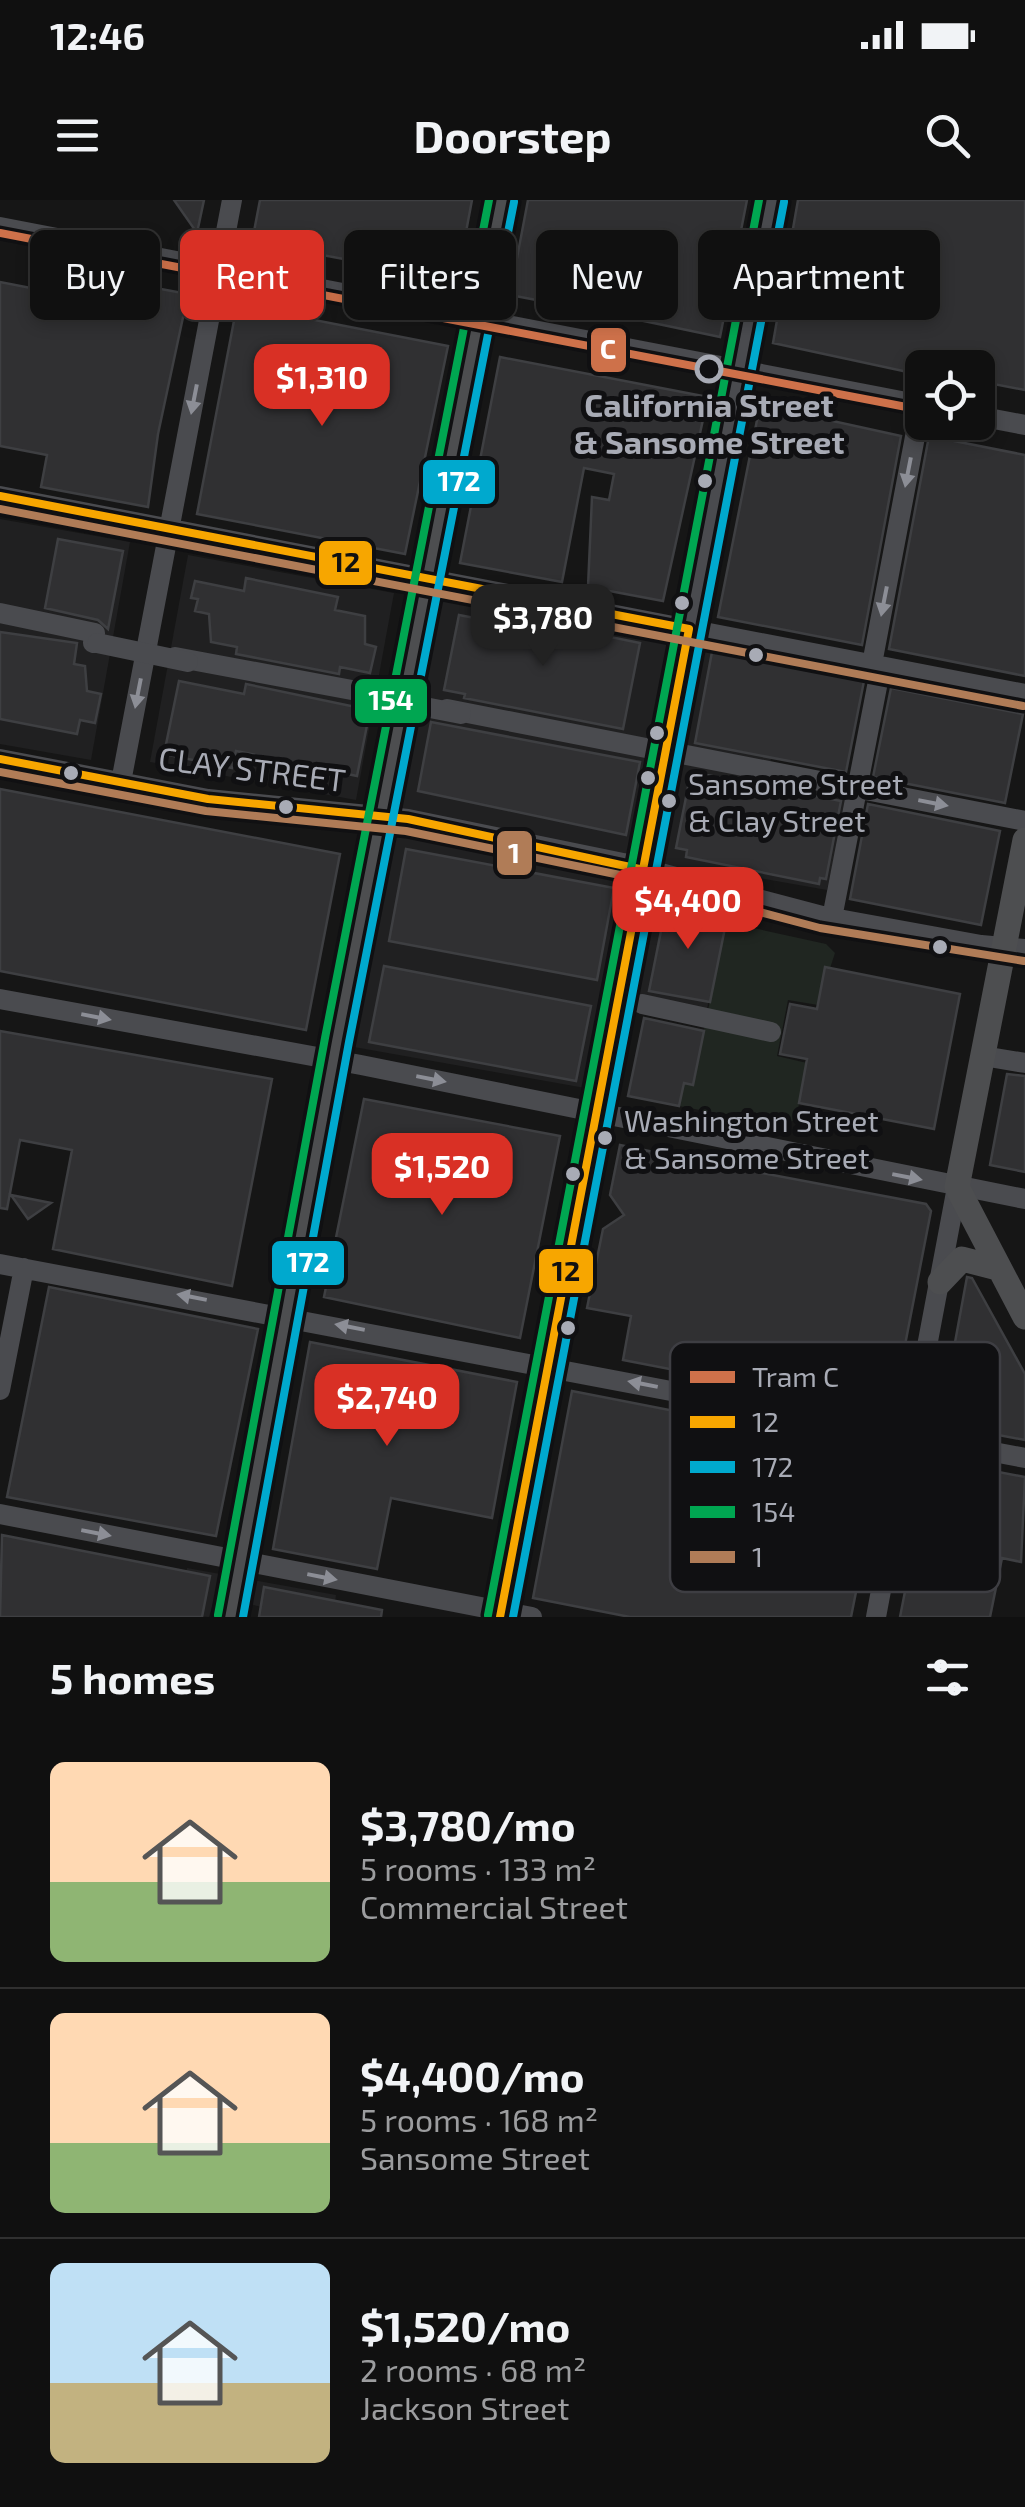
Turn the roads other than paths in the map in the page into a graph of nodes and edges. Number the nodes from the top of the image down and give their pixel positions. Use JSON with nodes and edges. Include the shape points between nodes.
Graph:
{"nodes":[{"id":1,"x":232,"y":200,"type":"edge"},
{"id":2,"x":502,"y":200,"type":"edge"},
{"id":3,"x":772,"y":200,"type":"edge"},
{"id":4,"x":0,"y":226,"type":"edge"},
{"id":5,"x":226,"y":230,"type":"edge"},
{"id":6,"x":496,"y":230,"type":"edge"},
{"id":7,"x":180,"y":262,"type":"edge"},
{"id":8,"x":208,"y":320,"type":"edge"},
{"id":9,"x":479,"y":320,"type":"joint"},
{"id":10,"x":739,"y":370,"type":"junction"},
{"id":11,"x":905,"y":402,"type":"edge"},
{"id":12,"x":995,"y":419,"type":"edge"},
{"id":13,"x":1025,"y":425,"type":"edge"},
{"id":14,"x":916,"y":440,"type":"edge"},
{"id":15,"x":0,"y":496,"type":"edge"},
{"id":16,"x":169,"y":528,"type":"junction"},
{"id":17,"x":429,"y":579,"type":"junction"},
{"id":18,"x":0,"y":613,"type":"edge"},
{"id":19,"x":689,"y":629,"type":"junction"},
{"id":20,"x":172,"y":657,"type":"dead end"},
{"id":21,"x":876,"y":665,"type":"junction"},
{"id":22,"x":1025,"y":694,"type":"edge"},
{"id":23,"x":384,"y":696,"type":"dead end"},
{"id":24,"x":430,"y":705,"type":"dead end"},
{"id":25,"x":454,"y":717,"type":"dead end"},
{"id":26,"x":656,"y":750,"type":"junction"},
{"id":27,"x":0,"y":759,"type":"edge"},
{"id":28,"x":121,"y":782,"type":"junction"},
{"id":29,"x":857,"y":788,"type":"junction"},
{"id":30,"x":382,"y":817,"type":"junction"},
{"id":31,"x":1025,"y":821,"type":"edge"},
{"id":32,"x":1025,"y":840,"type":"edge"},
{"id":33,"x":644,"y":870,"type":"junction"},
{"id":34,"x":832,"y":918,"type":"junction"},
{"id":35,"x":1015,"y":948,"type":"edge"},
{"id":36,"x":0,"y":999,"type":"edge"},
{"id":37,"x":642,"y":1004,"type":"dead end"},
{"id":38,"x":771,"y":1032,"type":"dead end"},
{"id":39,"x":983,"y":1056,"type":"junction"},
{"id":40,"x":335,"y":1062,"type":"junction"},
{"id":41,"x":1025,"y":1063,"type":"edge"},
{"id":42,"x":597,"y":1112,"type":"junction"},
{"id":43,"x":958,"y":1187,"type":"junction"},
{"id":44,"x":1025,"y":1199,"type":"edge"},
{"id":45,"x":0,"y":1264,"type":"edge"},
{"id":46,"x":24,"y":1268,"type":"junction"},
{"id":47,"x":997,"y":1268,"type":"junction"},
{"id":48,"x":940,"y":1282,"type":"junction"},
{"id":49,"x":288,"y":1316,"type":"junction"},
{"id":50,"x":1025,"y":1318,"type":"edge"},
{"id":51,"x":929,"y":1342,"type":"edge"},
{"id":52,"x":548,"y":1366,"type":"junction"},
{"id":53,"x":0,"y":1390,"type":"edge"},
{"id":54,"x":670,"y":1390,"type":"edge"},
{"id":55,"x":1000,"y":1453,"type":"edge"},
{"id":56,"x":1025,"y":1458,"type":"edge"},
{"id":57,"x":0,"y":1514,"type":"edge"},
{"id":58,"x":241,"y":1562,"type":"junction"},
{"id":59,"x":881,"y":1592,"type":"edge"},
{"id":60,"x":500,"y":1614,"type":"edge"},
{"id":61,"x":230,"y":1617,"type":"edge"},
{"id":62,"x":532,"y":1617,"type":"edge"},
{"id":63,"x":876,"y":1617,"type":"edge"}],
"edges":[{"from":1,"to":5,"type":"street"},
{"from":2,"to":6,"type":"main road"},
{"from":3,"to":10,"type":"street"},
{"from":4,"to":7,"type":"street"},
{"from":8,"to":16,"type":"street","one_way":true},
{"from":9,"to":10,"type":"street"},
{"from":9,"to":17,"type":"main road"},
{"from":10,"to":11,"type":"street"},
{"from":10,"to":19,"type":"street"},
{"from":12,"to":13,"type":"street"},
{"from":14,"to":21,"type":"street","one_way":true},
{"from":15,"to":16,"type":"street"},
{"from":16,"to":17,"type":"street"},
{"from":16,"to":28,"type":"street","one_way":true},
{"from":17,"to":19,"type":"street"},
{"from":17,"to":30,"type":"main road"},
{"from":18,"to":25,"type":"street","bridge":true,"via":[[95,633],[97,644]]},
{"from":19,"to":21,"type":"street"},
{"from":19,"to":26,"type":"street"},
{"from":20,"to":23,"type":"street"},
{"from":21,"to":22,"type":"street"},
{"from":21,"to":29,"type":"street"},
{"from":24,"to":26,"type":"street"},
{"from":26,"to":29,"type":"street"},
{"from":26,"to":33,"type":"street"},
{"from":27,"to":28,"type":"street","name":"CLAY STREET"},
{"from":28,"to":30,"type":"street","name":"CLAY STREET","via":[[208,799]]},
{"from":29,"to":31,"type":"street","one_way":true},
{"from":29,"to":34,"type":"street"},
{"from":30,"to":33,"type":"street","name":"CLAY STREET"},
{"from":30,"to":40,"type":"main road"},
{"from":32,"to":35,"type":"main road"},
{"from":33,"to":34,"type":"street","name":"CLAY STREET"},
{"from":33,"to":42,"type":"street"},
{"from":34,"to":35,"type":"street","name":"CLAY STREET"},
{"from":35,"to":39,"type":"main road"},
{"from":36,"to":40,"type":"street","one_way":true},
{"from":37,"to":38,"type":"street"},
{"from":39,"to":41,"type":"street"},
{"from":39,"to":43,"type":"main road"},
{"from":40,"to":42,"type":"street","one_way":true},
{"from":40,"to":49,"type":"main road"},
{"from":42,"to":43,"type":"street","one_way":true},
{"from":42,"to":52,"type":"street"},
{"from":43,"to":44,"type":"street"},
{"from":43,"to":47,"type":"main road"},
{"from":43,"to":48,"type":"street"},
{"from":45,"to":46,"type":"street"},
{"from":49,"to":46,"type":"street","one_way":true},
{"from":46,"to":53,"type":"street"},
{"from":47,"to":48,"type":"main road","via":[[962,1259]]},
{"from":47,"to":50,"type":"main road"},
{"from":48,"to":51,"type":"street"},
{"from":52,"to":49,"type":"street","one_way":true},
{"from":49,"to":58,"type":"main road"},
{"from":54,"to":52,"type":"street","one_way":true},
{"from":52,"to":60,"type":"street"},
{"from":55,"to":56,"type":"street"},
{"from":57,"to":58,"type":"street","one_way":true},
{"from":58,"to":60,"type":"street","one_way":true},
{"from":58,"to":61,"type":"main road"},
{"from":59,"to":63,"type":"street"},
{"from":60,"to":62,"type":"street"}]}
